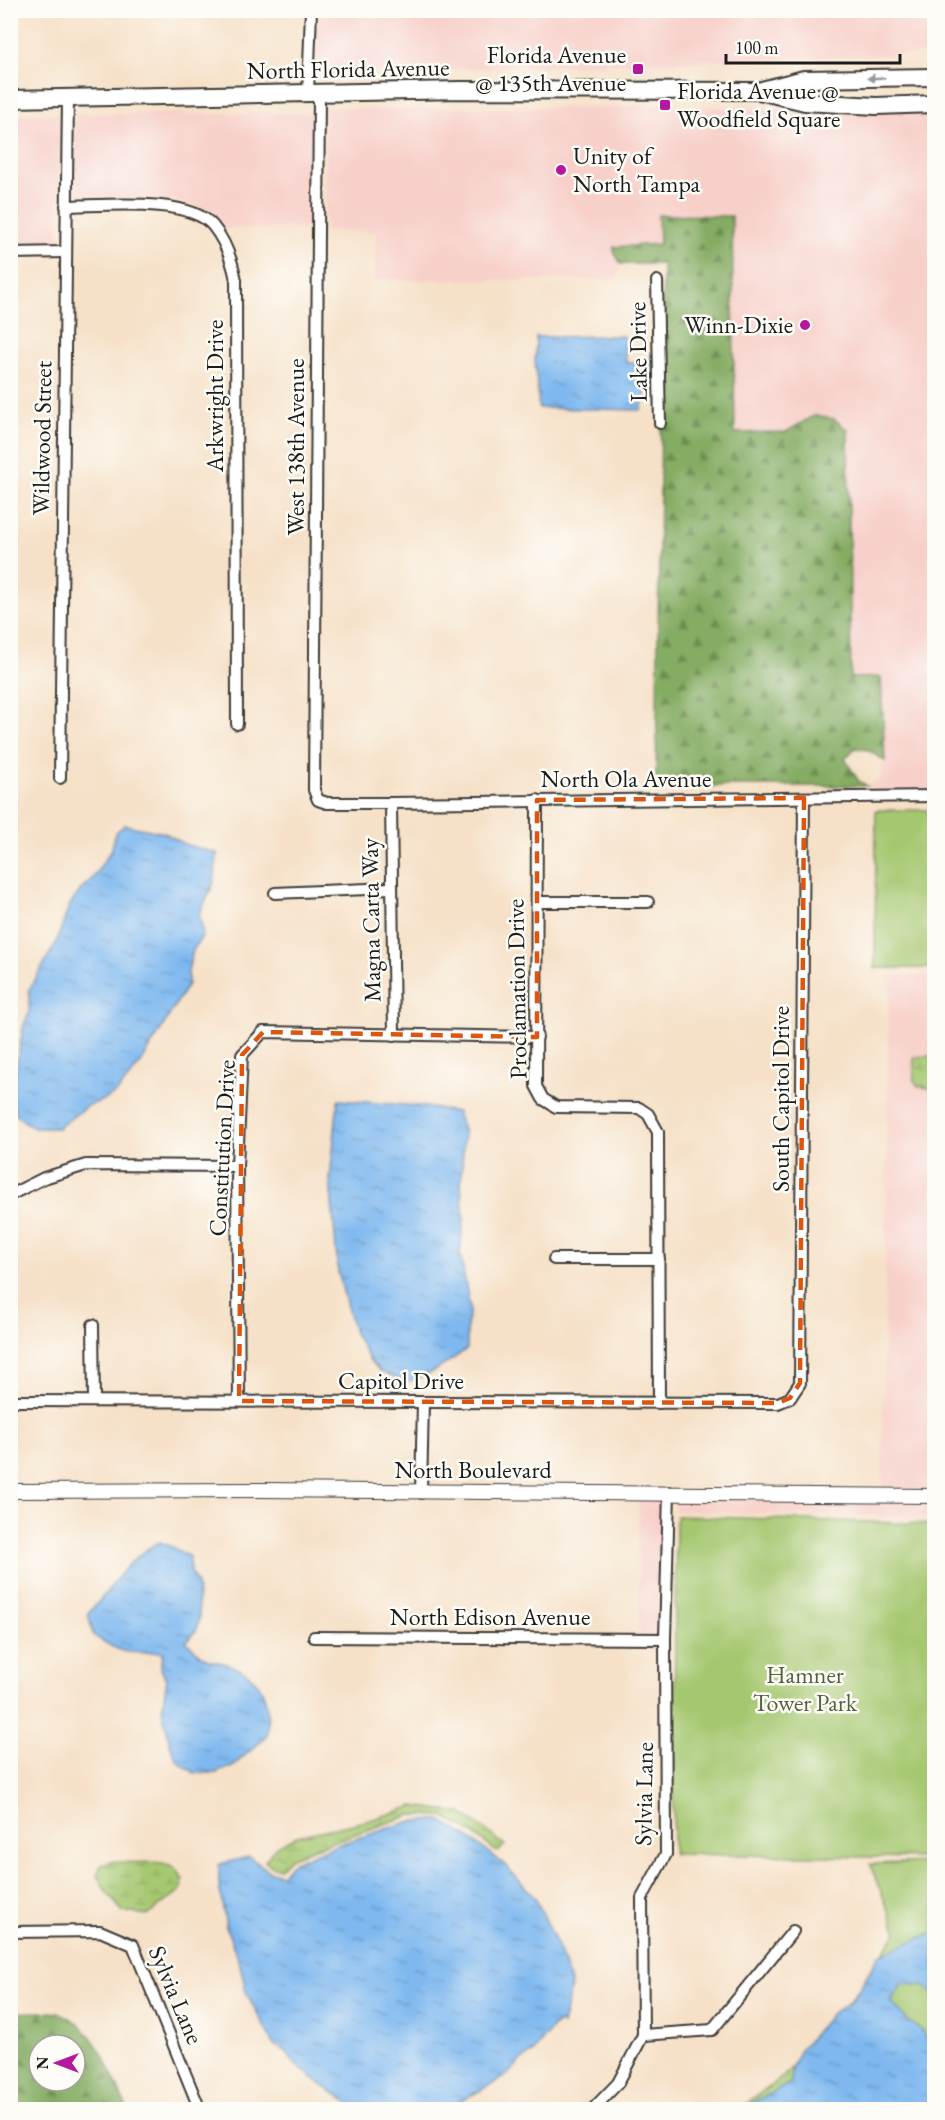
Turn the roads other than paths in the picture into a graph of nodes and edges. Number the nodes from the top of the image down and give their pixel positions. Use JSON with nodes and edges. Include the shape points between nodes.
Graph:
{"nodes":[{"id":1,"x":311,"y":10,"type":"edge"},
{"id":2,"x":934,"y":77,"type":"edge"},
{"id":3,"x":759,"y":91,"type":"junction"},
{"id":4,"x":314,"y":94,"type":"junction"},
{"id":5,"x":68,"y":98,"type":"junction"},
{"id":6,"x":10,"y":99,"type":"edge"},
{"id":7,"x":934,"y":104,"type":"edge"},
{"id":8,"x":66,"y":206,"type":"junction"},
{"id":9,"x":65,"y":252,"type":"junction"},
{"id":10,"x":10,"y":253,"type":"edge"},
{"id":11,"x":657,"y":280,"type":"dead end"},
{"id":12,"x":660,"y":423,"type":"dead end"},
{"id":13,"x":237,"y":724,"type":"dead end"},
{"id":14,"x":60,"y":778,"type":"dead end"},
{"id":15,"x":934,"y":796,"type":"edge"},
{"id":16,"x":804,"y":798,"type":"junction"},
{"id":17,"x":318,"y":800,"type":"joint"},
{"id":18,"x":537,"y":800,"type":"junction"},
{"id":19,"x":391,"y":803,"type":"junction"},
{"id":20,"x":391,"y":888,"type":"junction"},
{"id":21,"x":274,"y":893,"type":"dead end"},
{"id":22,"x":537,"y":902,"type":"junction"},
{"id":23,"x":648,"y":902,"type":"dead end"},
{"id":24,"x":394,"y":1035,"type":"junction"},
{"id":25,"x":537,"y":1036,"type":"junction"},
{"id":26,"x":237,"y":1166,"type":"junction"},
{"id":27,"x":10,"y":1195,"type":"edge"},
{"id":28,"x":554,"y":1259,"type":"dead end"},
{"id":29,"x":659,"y":1259,"type":"junction"},
{"id":30,"x":93,"y":1325,"type":"dead end"},
{"id":31,"x":790,"y":1398,"type":"joint"},
{"id":32,"x":10,"y":1401,"type":"edge"},
{"id":33,"x":94,"y":1401,"type":"junction"},
{"id":34,"x":239,"y":1401,"type":"junction"},
{"id":35,"x":423,"y":1402,"type":"junction"},
{"id":36,"x":659,"y":1403,"type":"junction"},
{"id":37,"x":10,"y":1491,"type":"edge"},
{"id":38,"x":669,"y":1492,"type":"junction"},
{"id":39,"x":421,"y":1493,"type":"junction"},
{"id":40,"x":934,"y":1496,"type":"edge"},
{"id":41,"x":314,"y":1637,"type":"dead end"},
{"id":42,"x":665,"y":1639,"type":"junction"},
{"id":43,"x":793,"y":1931,"type":"dead end"},
{"id":44,"x":10,"y":1932,"type":"edge"},
{"id":45,"x":643,"y":2035,"type":"junction"},
{"id":46,"x":200,"y":2109,"type":"edge"},
{"id":47,"x":592,"y":2109,"type":"edge"}],
"edges":[{"from":1,"to":4,"type":"street","name":"West 138th Avenue"},
{"from":2,"to":3,"type":"main road","name":"North Florida Avenue","one_way":true,"via":[[804,79]]},
{"from":3,"to":4,"type":"main road","name":"North Florida Avenue","via":[[461,90]]},
{"from":3,"to":7,"type":"main road","name":"North Florida Avenue","via":[[806,102]]},
{"from":4,"to":5,"type":"main road","name":"North Florida Avenue"},
{"from":4,"to":17,"type":"street","name":"West 138th Avenue","via":[[314,790]]},
{"from":5,"to":6,"type":"main road","name":"North Florida Avenue"},
{"from":5,"to":8,"type":"street","name":"Wildwood Street"},
{"from":8,"to":9,"type":"street","name":"Wildwood Street"},
{"from":8,"to":13,"type":"street","name":"Arkwright Drive","via":[[168,206],[190,212],[212,224],[231,254],[236,280]]},
{"from":9,"to":10,"type":"street"},
{"from":9,"to":14,"type":"street","name":"Wildwood Street"},
{"from":11,"to":12,"type":"street","name":"Lake Drive"},
{"from":15,"to":16,"type":"street","name":"North Ola Avenue"},
{"from":16,"to":18,"type":"street","name":"North Ola Avenue"},
{"from":16,"to":31,"type":"street","name":"South Capitol Drive","via":[[800,1383]]},
{"from":17,"to":19,"type":"street","name":"North Ola Avenue"},
{"from":18,"to":19,"type":"street","name":"North Ola Avenue"},
{"from":18,"to":22,"type":"street","name":"Proclamation Drive"},
{"from":19,"to":20,"type":"street","name":"Magna Carta Way"},
{"from":20,"to":21,"type":"street"},
{"from":20,"to":24,"type":"street","name":"Magna Carta Way"},
{"from":22,"to":23,"type":"street"},
{"from":22,"to":25,"type":"street","name":"Proclamation Drive"},
{"from":24,"to":25,"type":"street","name":"Constitution Drive"},
{"from":24,"to":26,"type":"street","name":"Constitution Drive","via":[[262,1032],[242,1055]]},
{"from":25,"to":29,"type":"street","name":"Proclamation Drive","via":[[536,1086],[543,1099],[556,1107],[639,1108],[648,1114],[658,1132]]},
{"from":26,"to":27,"type":"street","via":[[87,1165],[44,1178]]},
{"from":26,"to":34,"type":"street","name":"Constitution Drive"},
{"from":28,"to":29,"type":"street"},
{"from":29,"to":36,"type":"street","name":"Proclamation Drive"},
{"from":30,"to":33,"type":"street"},
{"from":31,"to":36,"type":"street","name":"Capitol Drive","via":[[778,1403]]},
{"from":32,"to":33,"type":"street","name":"Capitol Drive"},
{"from":33,"to":34,"type":"street","name":"Capitol Drive"},
{"from":34,"to":35,"type":"street","name":"Capitol Drive"},
{"from":35,"to":36,"type":"street","name":"Capitol Drive"},
{"from":35,"to":39,"type":"street"},
{"from":37,"to":39,"type":"street","name":"North Boulevard"},
{"from":38,"to":39,"type":"street","name":"North Boulevard"},
{"from":38,"to":40,"type":"street","name":"North Boulevard"},
{"from":38,"to":42,"type":"street","name":"Sylvia Lane"},
{"from":41,"to":42,"type":"street","name":"North Edison Avenue"},
{"from":42,"to":45,"type":"street","name":"Sylvia Lane","via":[[666,1854],[642,1898]]},
{"from":43,"to":45,"type":"street","via":[[712,2030]]},
{"from":44,"to":46,"type":"street","name":"Sylvia Lane","via":[[100,1932],[133,1945]]},
{"from":45,"to":47,"type":"street","name":"Sylvia Lane","via":[[618,2083]]}]}
